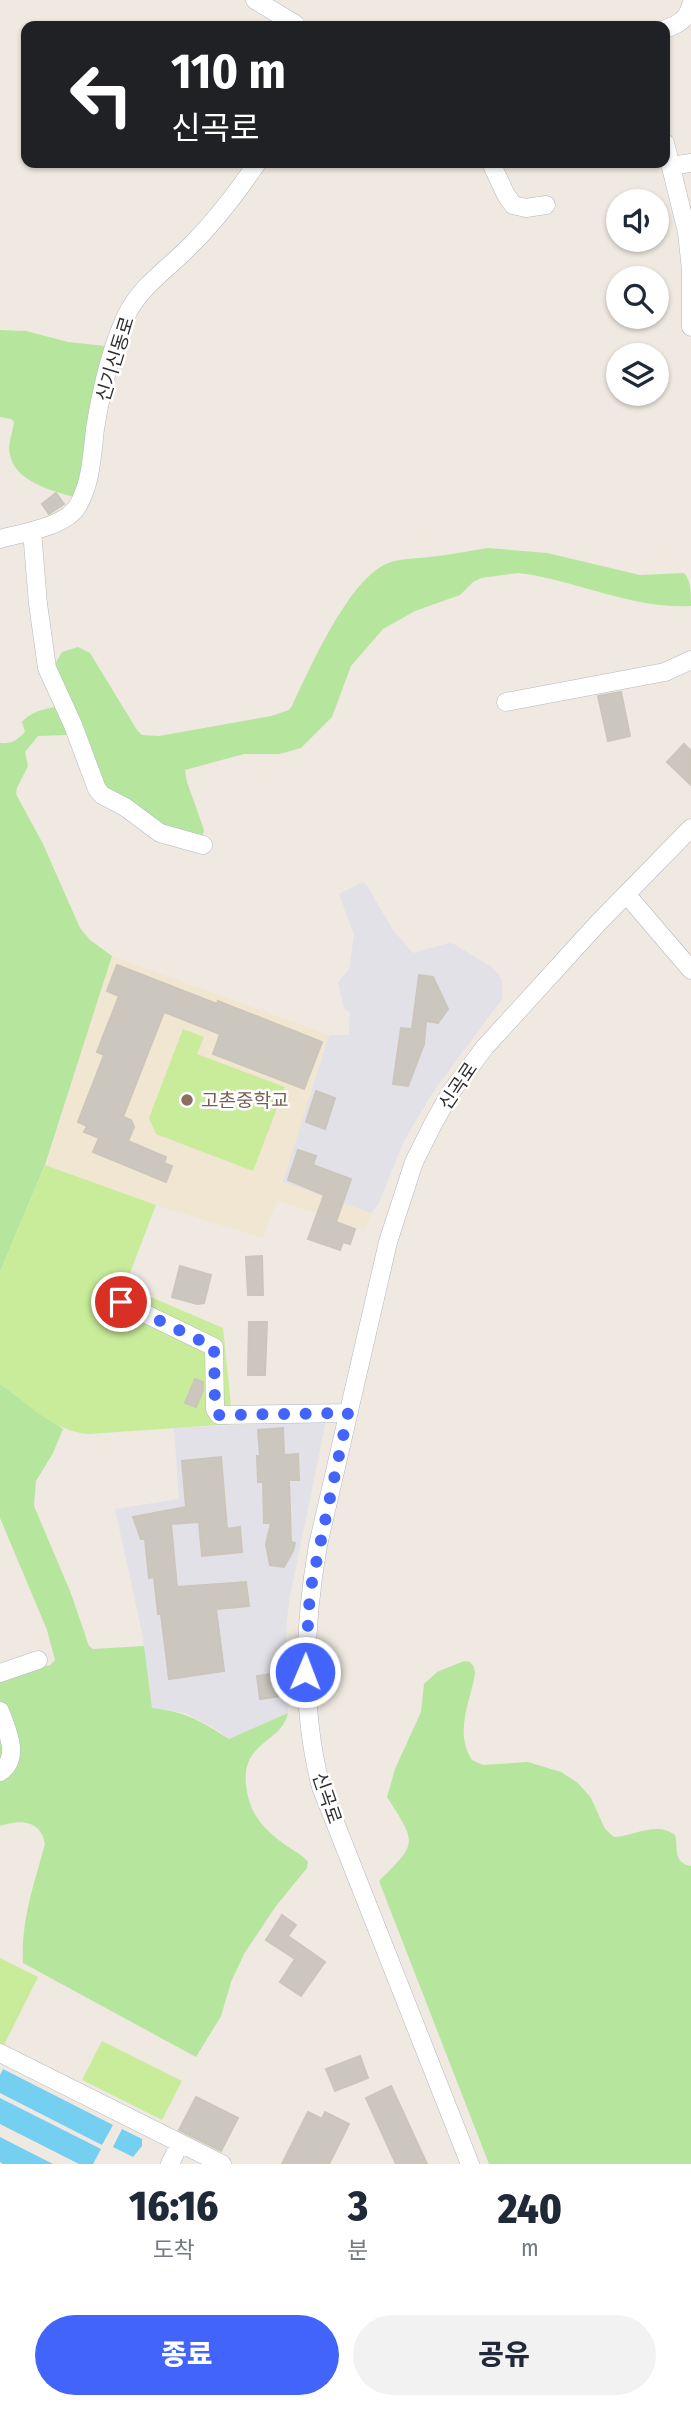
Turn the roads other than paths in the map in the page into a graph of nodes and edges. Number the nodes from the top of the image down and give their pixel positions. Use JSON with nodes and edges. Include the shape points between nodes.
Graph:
{"nodes":[{"id":1,"x":255,"y":0,"type":"edge"},
{"id":2,"x":281,"y":0,"type":"edge"},
{"id":3,"x":691,"y":5,"type":"edge"},
{"id":4,"x":289,"y":21,"type":"edge"},
{"id":5,"x":294,"y":21,"type":"edge"},
{"id":6,"x":670,"y":27,"type":"edge"},
{"id":7,"x":670,"y":162,"type":"edge"},
{"id":8,"x":691,"y":163,"type":"edge"},
{"id":9,"x":671,"y":166,"type":"junction"},
{"id":10,"x":253,"y":168,"type":"edge"},
{"id":11,"x":493,"y":168,"type":"edge"},
{"id":12,"x":546,"y":205,"type":"dead end"},
{"id":13,"x":691,"y":327,"type":"edge"},
{"id":14,"x":32,"y":531,"type":"junction"},
{"id":15,"x":0,"y":540,"type":"edge"},
{"id":16,"x":691,"y":660,"type":"edge"},
{"id":17,"x":506,"y":702,"type":"dead end"},
{"id":18,"x":691,"y":828,"type":"edge"},
{"id":19,"x":203,"y":845,"type":"dead end"},
{"id":20,"x":627,"y":895,"type":"junction"},
{"id":21,"x":691,"y":970,"type":"edge"},
{"id":22,"x":121,"y":1302,"type":"dead end"},
{"id":23,"x":348,"y":1413,"type":"junction"},
{"id":24,"x":38,"y":1660,"type":"dead end"},
{"id":25,"x":0,"y":1673,"type":"edge"},
{"id":26,"x":0,"y":1711,"type":"edge"},
{"id":27,"x":0,"y":1772,"type":"edge"},
{"id":28,"x":0,"y":2053,"type":"edge"},
{"id":29,"x":180,"y":2143,"type":"junction"},
{"id":30,"x":170,"y":2164,"type":"edge"},
{"id":31,"x":222,"y":2164,"type":"edge"},
{"id":32,"x":470,"y":2164,"type":"edge"}],
"edges":[{"from":1,"to":4,"type":"street"},
{"from":2,"to":5,"type":"street"},
{"from":3,"to":6,"type":"street","via":[[682,21]]},
{"from":7,"to":9,"type":"street"},
{"from":8,"to":9,"type":"street"},
{"from":9,"to":13,"type":"street","via":[[689,248]]},
{"from":10,"to":14,"type":"street","name":"신기신동로","via":[[214,220],[135,300],[111,362],[87,480],[77,507],[64,520]]},
{"from":11,"to":12,"type":"street","via":[[513,205]]},
{"from":14,"to":15,"type":"street","name":"신기신동로"},
{"from":14,"to":19,"type":"street","via":[[47,668],[97,789],[160,833]]},
{"from":16,"to":17,"type":"street","via":[[665,672]]},
{"from":18,"to":20,"type":"street","name":"신곡로"},
{"from":20,"to":21,"type":"street"},
{"from":20,"to":23,"type":"street","name":"신곡로","via":[[485,1047],[433,1124],[395,1217]]},
{"from":22,"to":23,"type":"street","via":[[214,1347],[215,1409],[219,1415]]},
{"from":23,"to":32,"type":"street","name":"신곡로","via":[[310,1592],[305,1672],[315,1762]]},
{"from":24,"to":25,"type":"street"},
{"from":26,"to":27,"type":"street","via":[[11,1755]]},
{"from":28,"to":29,"type":"street"},
{"from":29,"to":30,"type":"street"},
{"from":29,"to":31,"type":"street"}]}
